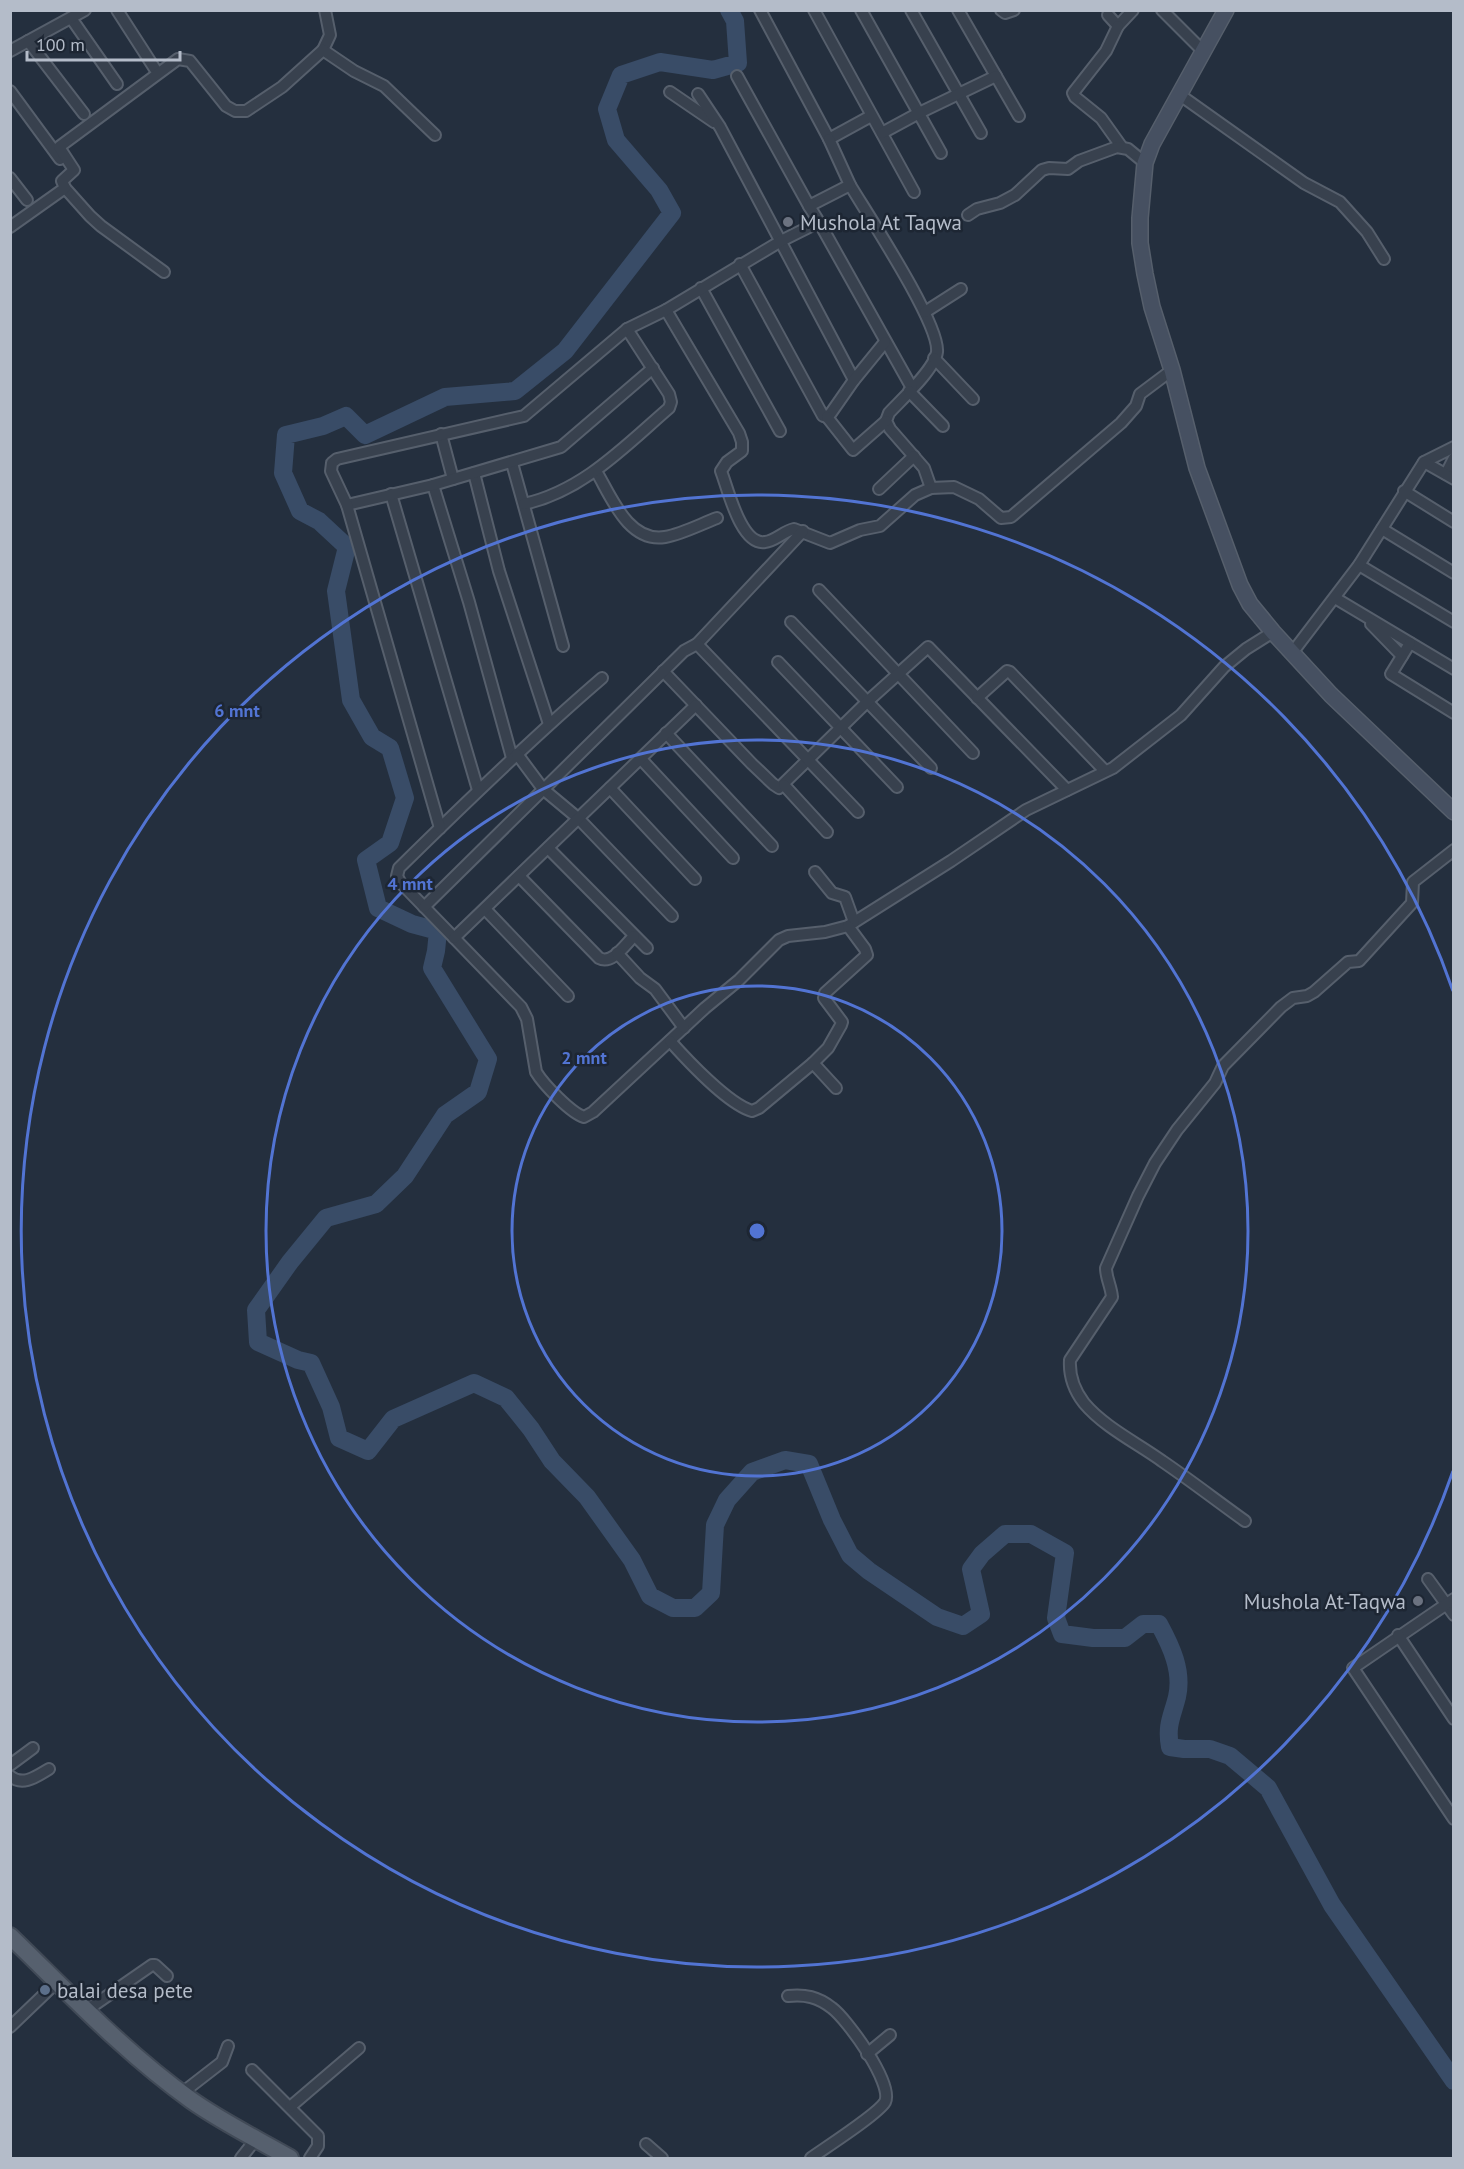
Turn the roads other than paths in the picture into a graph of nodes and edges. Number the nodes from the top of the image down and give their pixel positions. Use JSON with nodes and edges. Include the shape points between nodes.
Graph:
{"nodes":[{"id":1,"x":85,"y":10,"type":"edge"},
{"id":2,"x":117,"y":10,"type":"edge"},
{"id":3,"x":326,"y":10,"type":"edge"},
{"id":4,"x":760,"y":10,"type":"edge"},
{"id":5,"x":813,"y":10,"type":"edge"},
{"id":6,"x":861,"y":10,"type":"edge"},
{"id":7,"x":911,"y":10,"type":"edge"},
{"id":8,"x":958,"y":10,"type":"edge"},
{"id":9,"x":1001,"y":10,"type":"edge"},
{"id":10,"x":1014,"y":10,"type":"edge"},
{"id":11,"x":1133,"y":10,"type":"edge"},
{"id":12,"x":1162,"y":10,"type":"edge"},
{"id":13,"x":1226,"y":10,"type":"edge"},
{"id":14,"x":1108,"y":15,"type":"dead end"},
{"id":15,"x":71,"y":18,"type":"junction"},
{"id":16,"x":1118,"y":26,"type":"junction"},
{"id":17,"x":28,"y":41,"type":"junction"},
{"id":18,"x":323,"y":50,"type":"junction"},
{"id":19,"x":10,"y":51,"type":"edge"},
{"id":20,"x":1203,"y":51,"type":"junction"},
{"id":21,"x":155,"y":69,"type":"dead end"},
{"id":22,"x":737,"y":76,"type":"dead end"},
{"id":23,"x":996,"y":76,"type":"junction"},
{"id":24,"x":117,"y":84,"type":"dead end"},
{"id":25,"x":10,"y":91,"type":"edge"},
{"id":26,"x":670,"y":92,"type":"dead end"},
{"id":27,"x":959,"y":93,"type":"junction"},
{"id":28,"x":698,"y":94,"type":"dead end"},
{"id":29,"x":1180,"y":95,"type":"junction"},
{"id":30,"x":919,"y":113,"type":"junction"},
{"id":31,"x":84,"y":114,"type":"dead end"},
{"id":32,"x":871,"y":116,"type":"junction"},
{"id":33,"x":1019,"y":116,"type":"dead end"},
{"id":34,"x":720,"y":127,"type":"junction"},
{"id":35,"x":882,"y":133,"type":"junction"},
{"id":36,"x":981,"y":133,"type":"dead end"},
{"id":37,"x":435,"y":135,"type":"dead end"},
{"id":38,"x":829,"y":139,"type":"junction"},
{"id":39,"x":1121,"y":146,"type":"junction"},
{"id":40,"x":941,"y":153,"type":"dead end"},
{"id":41,"x":1145,"y":163,"type":"junction"},
{"id":42,"x":63,"y":164,"type":"dead end"},
{"id":43,"x":10,"y":178,"type":"edge"},
{"id":44,"x":850,"y":185,"type":"junction"},
{"id":45,"x":66,"y":188,"type":"junction"},
{"id":46,"x":914,"y":192,"type":"dead end"},
{"id":47,"x":27,"y":200,"type":"dead end"},
{"id":48,"x":809,"y":206,"type":"junction"},
{"id":49,"x":968,"y":215,"type":"dead end"},
{"id":50,"x":819,"y":222,"type":"junction"},
{"id":51,"x":10,"y":227,"type":"edge"},
{"id":52,"x":781,"y":241,"type":"junction"},
{"id":53,"x":1384,"y":258,"type":"dead end"},
{"id":54,"x":740,"y":264,"type":"junction"},
{"id":55,"x":165,"y":272,"type":"dead end"},
{"id":56,"x":701,"y":288,"type":"junction"},
{"id":57,"x":961,"y":289,"type":"dead end"},
{"id":58,"x":666,"y":310,"type":"junction"},
{"id":59,"x":925,"y":312,"type":"junction"},
{"id":60,"x":627,"y":329,"type":"junction"},
{"id":61,"x":885,"y":342,"type":"junction"},
{"id":62,"x":934,"y":358,"type":"junction"},
{"id":63,"x":653,"y":368,"type":"junction"},
{"id":64,"x":1172,"y":370,"type":"junction"},
{"id":65,"x":854,"y":380,"type":"junction"},
{"id":66,"x":911,"y":389,"type":"junction"},
{"id":67,"x":973,"y":399,"type":"dead end"},
{"id":68,"x":827,"y":417,"type":"junction"},
{"id":69,"x":886,"y":422,"type":"junction"},
{"id":70,"x":943,"y":426,"type":"dead end"},
{"id":71,"x":780,"y":430,"type":"dead end"},
{"id":72,"x":441,"y":434,"type":"junction"},
{"id":73,"x":1454,"y":447,"type":"edge"},
{"id":74,"x":914,"y":456,"type":"junction"},
{"id":75,"x":1454,"y":458,"type":"edge"},
{"id":76,"x":1424,"y":462,"type":"junction"},
{"id":77,"x":512,"y":463,"type":"junction"},
{"id":78,"x":596,"y":471,"type":"junction"},
{"id":79,"x":474,"y":473,"type":"junction"},
{"id":80,"x":1450,"y":477,"type":"edge"},
{"id":81,"x":453,"y":479,"type":"junction"},
{"id":82,"x":433,"y":485,"type":"junction"},
{"id":83,"x":931,"y":488,"type":"junction"},
{"id":84,"x":879,"y":489,"type":"dead end"},
{"id":85,"x":1404,"y":491,"type":"junction"},
{"id":86,"x":391,"y":494,"type":"junction"},
{"id":87,"x":524,"y":504,"type":"junction"},
{"id":88,"x":348,"y":505,"type":"junction"},
{"id":89,"x":717,"y":518,"type":"dead end"},
{"id":90,"x":1454,"y":522,"type":"edge"},
{"id":91,"x":1382,"y":529,"type":"junction"},
{"id":92,"x":803,"y":531,"type":"junction"},
{"id":93,"x":1359,"y":565,"type":"junction"},
{"id":94,"x":1454,"y":573,"type":"edge"},
{"id":95,"x":819,"y":590,"type":"dead end"},
{"id":96,"x":1335,"y":598,"type":"junction"},
{"id":97,"x":1362,"y":615,"type":"junction"},
{"id":98,"x":791,"y":622,"type":"dead end"},
{"id":99,"x":1454,"y":622,"type":"edge"},
{"id":100,"x":1273,"y":632,"type":"junction"},
{"id":101,"x":1410,"y":643,"type":"junction"},
{"id":102,"x":697,"y":644,"type":"junction"},
{"id":103,"x":563,"y":646,"type":"dead end"},
{"id":104,"x":1292,"y":653,"type":"junction"},
{"id":105,"x":1402,"y":656,"type":"junction"},
{"id":106,"x":778,"y":662,"type":"dead end"},
{"id":107,"x":1454,"y":669,"type":"edge"},
{"id":108,"x":663,"y":671,"type":"junction"},
{"id":109,"x":898,"y":673,"type":"junction"},
{"id":110,"x":602,"y":678,"type":"dead end"},
{"id":111,"x":977,"y":698,"type":"junction"},
{"id":112,"x":868,"y":702,"type":"junction"},
{"id":113,"x":696,"y":705,"type":"junction"},
{"id":114,"x":1454,"y":713,"type":"edge"},
{"id":115,"x":549,"y":724,"type":"junction"},
{"id":116,"x":841,"y":728,"type":"junction"},
{"id":117,"x":666,"y":733,"type":"junction"},
{"id":118,"x":973,"y":753,"type":"dead end"},
{"id":119,"x":514,"y":756,"type":"junction"},
{"id":120,"x":641,"y":759,"type":"junction"},
{"id":121,"x":808,"y":760,"type":"junction"},
{"id":122,"x":931,"y":768,"type":"dead end"},
{"id":123,"x":1105,"y":771,"type":"junction"},
{"id":124,"x":784,"y":784,"type":"junction"},
{"id":125,"x":897,"y":787,"type":"dead end"},
{"id":126,"x":610,"y":788,"type":"junction"},
{"id":127,"x":543,"y":789,"type":"junction"},
{"id":128,"x":478,"y":790,"type":"junction"},
{"id":129,"x":1067,"y":790,"type":"junction"},
{"id":130,"x":858,"y":812,"type":"dead end"},
{"id":131,"x":1454,"y":813,"type":"edge"},
{"id":132,"x":579,"y":819,"type":"junction"},
{"id":133,"x":440,"y":828,"type":"junction"},
{"id":134,"x":827,"y":832,"type":"dead end"},
{"id":135,"x":772,"y":846,"type":"dead end"},
{"id":136,"x":548,"y":848,"type":"junction"},
{"id":137,"x":1454,"y":850,"type":"edge"},
{"id":138,"x":733,"y":858,"type":"dead end"},
{"id":139,"x":815,"y":872,"type":"dead end"},
{"id":140,"x":519,"y":876,"type":"junction"},
{"id":141,"x":695,"y":879,"type":"dead end"},
{"id":142,"x":424,"y":907,"type":"junction"},
{"id":143,"x":485,"y":909,"type":"junction"},
{"id":144,"x":672,"y":916,"type":"dead end"},
{"id":145,"x":851,"y":924,"type":"junction"},
{"id":146,"x":634,"y":936,"type":"junction"},
{"id":147,"x":454,"y":938,"type":"junction"},
{"id":148,"x":647,"y":948,"type":"dead end"},
{"id":149,"x":617,"y":953,"type":"junction"},
{"id":150,"x":568,"y":996,"type":"dead end"},
{"id":151,"x":684,"y":1028,"type":"junction"},
{"id":152,"x":669,"y":1041,"type":"junction"},
{"id":153,"x":813,"y":1063,"type":"junction"},
{"id":154,"x":836,"y":1088,"type":"dead end"},
{"id":155,"x":1245,"y":1521,"type":"dead end"},
{"id":156,"x":1428,"y":1579,"type":"dead end"},
{"id":157,"x":1450,"y":1601,"type":"edge"},
{"id":158,"x":1454,"y":1615,"type":"edge"},
{"id":159,"x":1398,"y":1635,"type":"junction"},
{"id":160,"x":1454,"y":1719,"type":"edge"},
{"id":161,"x":33,"y":1748,"type":"dead end"},
{"id":162,"x":10,"y":1765,"type":"edge"},
{"id":163,"x":49,"y":1769,"type":"dead end"},
{"id":164,"x":10,"y":1776,"type":"edge"},
{"id":165,"x":1449,"y":1803,"type":"edge"},
{"id":166,"x":1454,"y":1819,"type":"edge"},
{"id":167,"x":10,"y":1936,"type":"edge"},
{"id":168,"x":166,"y":1976,"type":"dead end"},
{"id":169,"x":58,"y":1982,"type":"junction"},
{"id":170,"x":788,"y":1996,"type":"dead end"},
{"id":171,"x":87,"y":2010,"type":"junction"},
{"id":172,"x":10,"y":2027,"type":"edge"},
{"id":173,"x":890,"y":2035,"type":"dead end"},
{"id":174,"x":228,"y":2046,"type":"dead end"},
{"id":175,"x":359,"y":2048,"type":"dead end"},
{"id":176,"x":867,"y":2054,"type":"junction"},
{"id":177,"x":252,"y":2070,"type":"dead end"},
{"id":178,"x":182,"y":2093,"type":"junction"},
{"id":179,"x":290,"y":2107,"type":"junction"},
{"id":180,"x":256,"y":2139,"type":"junction"},
{"id":181,"x":646,"y":2144,"type":"dead end"},
{"id":182,"x":242,"y":2158,"type":"edge"},
{"id":183,"x":290,"y":2158,"type":"edge"},
{"id":184,"x":310,"y":2158,"type":"edge"},
{"id":185,"x":662,"y":2158,"type":"edge"},
{"id":186,"x":811,"y":2158,"type":"edge"}],
"edges":[{"from":1,"to":15,"type":"street"},
{"from":2,"to":21,"type":"street"},
{"from":3,"to":18,"type":"street","via":[[330,35]]},
{"from":4,"to":38,"type":"street"},
{"from":5,"to":32,"type":"street"},
{"from":6,"to":30,"type":"street"},
{"from":7,"to":27,"type":"street"},
{"from":8,"to":23,"type":"street"},
{"from":9,"to":10,"type":"street"},
{"from":11,"to":16,"type":"street"},
{"from":12,"to":20,"type":"street"},
{"from":13,"to":20,"type":"street"},
{"from":14,"to":16,"type":"street"},
{"from":15,"to":17,"type":"street"},
{"from":15,"to":24,"type":"street"},
{"from":16,"to":39,"type":"street","via":[[1106,51],[1073,93],[1101,118]]},
{"from":17,"to":19,"type":"street"},
{"from":17,"to":31,"type":"street"},
{"from":18,"to":37,"type":"street","via":[[384,86]]},
{"from":18,"to":45,"type":"street","via":[[282,87],[246,111],[226,106],[190,61],[178,59],[60,147],[74,170],[62,181]]},
{"from":20,"to":29,"type":"street"},
{"from":22,"to":48,"type":"street"},
{"from":23,"to":27,"type":"street"},
{"from":23,"to":33,"type":"street"},
{"from":25,"to":42,"type":"street"},
{"from":26,"to":34,"type":"street"},
{"from":27,"to":30,"type":"street"},
{"from":27,"to":36,"type":"street"},
{"from":28,"to":34,"type":"street"},
{"from":29,"to":41,"type":"street"},
{"from":29,"to":53,"type":"street","via":[[1304,183],[1340,202]]},
{"from":30,"to":35,"type":"street"},
{"from":30,"to":40,"type":"street"},
{"from":32,"to":35,"type":"street"},
{"from":32,"to":38,"type":"street"},
{"from":34,"to":52,"type":"street"},
{"from":35,"to":46,"type":"street"},
{"from":38,"to":44,"type":"street"},
{"from":39,"to":41,"type":"street"},
{"from":39,"to":49,"type":"street","via":[[1068,169],[1046,168],[1015,195]]},
{"from":41,"to":64,"type":"street","via":[[1140,243],[1152,307]]},
{"from":43,"to":47,"type":"street"},
{"from":44,"to":48,"type":"street"},
{"from":44,"to":59,"type":"street"},
{"from":45,"to":51,"type":"street"},
{"from":45,"to":55,"type":"street","via":[[90,216]]},
{"from":48,"to":50,"type":"street"},
{"from":50,"to":52,"type":"street"},
{"from":50,"to":61,"type":"street"},
{"from":52,"to":54,"type":"street"},
{"from":52,"to":65,"type":"street"},
{"from":54,"to":56,"type":"street"},
{"from":54,"to":68,"type":"street","via":[[819,412]]},
{"from":56,"to":58,"type":"street"},
{"from":56,"to":71,"type":"street"},
{"from":57,"to":59,"type":"street"},
{"from":58,"to":60,"type":"street"},
{"from":58,"to":92,"type":"street","via":[[739,433],[742,451],[721,471],[742,528],[755,542],[762,543],[788,530]]},
{"from":59,"to":62,"type":"street","via":[[936,340]]},
{"from":60,"to":63,"type":"street"},
{"from":60,"to":72,"type":"street","via":[[524,416]]},
{"from":61,"to":65,"type":"street"},
{"from":61,"to":66,"type":"street"},
{"from":62,"to":66,"type":"street"},
{"from":62,"to":67,"type":"street"},
{"from":63,"to":77,"type":"street","via":[[561,447]]},
{"from":63,"to":78,"type":"street","via":[[669,394],[669,408]]},
{"from":64,"to":83,"type":"street","via":[[1140,394],[1136,406],[1121,423],[1011,517],[1001,518],[979,499],[954,487]]},
{"from":64,"to":100,"type":"street","via":[[1197,468],[1231,563],[1250,604]]},
{"from":65,"to":68,"type":"street"},
{"from":66,"to":69,"type":"street","via":[[889,413]]},
{"from":66,"to":70,"type":"street"},
{"from":68,"to":69,"type":"street","via":[[853,450]]},
{"from":69,"to":74,"type":"street"},
{"from":72,"to":81,"type":"street"},
{"from":72,"to":88,"type":"street","via":[[337,459],[331,471]]},
{"from":73,"to":76,"type":"street"},
{"from":74,"to":83,"type":"street","via":[[924,468]]},
{"from":74,"to":84,"type":"street"},
{"from":75,"to":80,"type":"street"},
{"from":76,"to":80,"type":"street"},
{"from":76,"to":85,"type":"street"},
{"from":77,"to":79,"type":"street"},
{"from":77,"to":87,"type":"street"},
{"from":78,"to":87,"type":"street","via":[[566,490]]},
{"from":78,"to":89,"type":"street","via":[[625,521],[648,536],[666,537]]},
{"from":79,"to":81,"type":"street"},
{"from":79,"to":115,"type":"street","via":[[499,572]]},
{"from":81,"to":82,"type":"street"},
{"from":82,"to":86,"type":"street"},
{"from":82,"to":119,"type":"street"},
{"from":83,"to":92,"type":"street","via":[[915,495],[880,525],[836,541],[823,541]]},
{"from":85,"to":90,"type":"street"},
{"from":85,"to":91,"type":"street"},
{"from":86,"to":88,"type":"street"},
{"from":86,"to":128,"type":"street"},
{"from":87,"to":103,"type":"street"},
{"from":88,"to":133,"type":"street"},
{"from":91,"to":93,"type":"street"},
{"from":91,"to":94,"type":"street"},
{"from":92,"to":102,"type":"street"},
{"from":93,"to":96,"type":"street"},
{"from":93,"to":99,"type":"street"},
{"from":95,"to":109,"type":"street"},
{"from":96,"to":97,"type":"street"},
{"from":96,"to":104,"type":"street"},
{"from":97,"to":101,"type":"street"},
{"from":97,"to":105,"type":"street"},
{"from":98,"to":112,"type":"street"},
{"from":100,"to":104,"type":"street"},
{"from":100,"to":123,"type":"street","via":[[1224,667],[1181,715]]},
{"from":101,"to":105,"type":"street"},
{"from":101,"to":107,"type":"street"},
{"from":102,"to":108,"type":"street"},
{"from":102,"to":121,"type":"street"},
{"from":104,"to":131,"type":"street"},
{"from":105,"to":114,"type":"street","via":[[1391,674]]},
{"from":106,"to":116,"type":"street"},
{"from":108,"to":113,"type":"street"},
{"from":108,"to":127,"type":"street"},
{"from":109,"to":111,"type":"street","via":[[928,647]]},
{"from":109,"to":112,"type":"street"},
{"from":109,"to":118,"type":"street"},
{"from":110,"to":115,"type":"street"},
{"from":111,"to":123,"type":"street","via":[[1010,672]]},
{"from":111,"to":129,"type":"street"},
{"from":112,"to":116,"type":"street"},
{"from":112,"to":122,"type":"street"},
{"from":113,"to":117,"type":"street"},
{"from":113,"to":124,"type":"street","via":[[772,784],[779,788]]},
{"from":115,"to":119,"type":"street"},
{"from":116,"to":121,"type":"street"},
{"from":116,"to":125,"type":"street"},
{"from":117,"to":120,"type":"street"},
{"from":117,"to":135,"type":"street"},
{"from":119,"to":127,"type":"street"},
{"from":119,"to":128,"type":"street"},
{"from":120,"to":126,"type":"street"},
{"from":120,"to":138,"type":"street"},
{"from":121,"to":124,"type":"street"},
{"from":121,"to":130,"type":"street"},
{"from":123,"to":129,"type":"street"},
{"from":124,"to":134,"type":"street"},
{"from":126,"to":132,"type":"street"},
{"from":126,"to":141,"type":"street"},
{"from":127,"to":132,"type":"street"},
{"from":127,"to":142,"type":"street"},
{"from":128,"to":133,"type":"street"},
{"from":129,"to":145,"type":"street","via":[[1026,810]]},
{"from":132,"to":136,"type":"street"},
{"from":132,"to":144,"type":"street"},
{"from":133,"to":142,"type":"street","via":[[397,872],[398,879]]},
{"from":136,"to":140,"type":"street"},
{"from":136,"to":146,"type":"street"},
{"from":137,"to":155,"type":"street","via":[[1413,882],[1412,903],[1359,961],[1348,962],[1314,992],[1293,998],[1281,1007],[1223,1066],[1142,1187],[1106,1268],[1112,1297],[1070,1360],[1073,1385],[1099,1418]]},
{"from":139,"to":145,"type":"street","via":[[832,893],[845,897]]},
{"from":140,"to":143,"type":"street"},
{"from":140,"to":149,"type":"street","via":[[599,958],[609,960]]},
{"from":142,"to":147,"type":"street"},
{"from":143,"to":147,"type":"street"},
{"from":143,"to":150,"type":"street"},
{"from":145,"to":151,"type":"street","via":[[778,940],[740,980]]},
{"from":145,"to":153,"type":"street","via":[[867,955],[825,993],[824,998],[842,1022],[828,1048]]},
{"from":146,"to":148,"type":"street"},
{"from":146,"to":149,"type":"street"},
{"from":147,"to":152,"type":"street","via":[[521,1007],[527,1018],[536,1072],[581,1117],[588,1116]]},
{"from":149,"to":151,"type":"street","via":[[655,990]]},
{"from":151,"to":152,"type":"street"},
{"from":152,"to":153,"type":"street","via":[[701,1074],[752,1111]]},
{"from":153,"to":154,"type":"street"},
{"from":156,"to":157,"type":"street"},
{"from":157,"to":158,"type":"street"},
{"from":157,"to":159,"type":"street"},
{"from":159,"to":160,"type":"street"},
{"from":159,"to":165,"type":"street","via":[[1353,1668]]},
{"from":161,"to":162,"type":"street"},
{"from":163,"to":164,"type":"street","via":[[29,1780]]},
{"from":165,"to":166,"type":"street"},
{"from":167,"to":169,"type":"main road"},
{"from":168,"to":171,"type":"street","via":[[152,1965]]},
{"from":169,"to":171,"type":"main road"},
{"from":169,"to":172,"type":"street"},
{"from":170,"to":176,"type":"street","via":[[808,1995],[832,2008]]},
{"from":171,"to":178,"type":"main road"},
{"from":173,"to":176,"type":"street"},
{"from":174,"to":178,"type":"street","via":[[222,2062]]},
{"from":175,"to":179,"type":"street"},
{"from":176,"to":186,"type":"street","via":[[886,2089],[886,2100]]},
{"from":177,"to":179,"type":"street"},
{"from":178,"to":180,"type":"main road"},
{"from":179,"to":184,"type":"street","via":[[318,2136],[318,2146]]},
{"from":180,"to":182,"type":"street"},
{"from":180,"to":183,"type":"main road"},
{"from":181,"to":185,"type":"street"}]}
